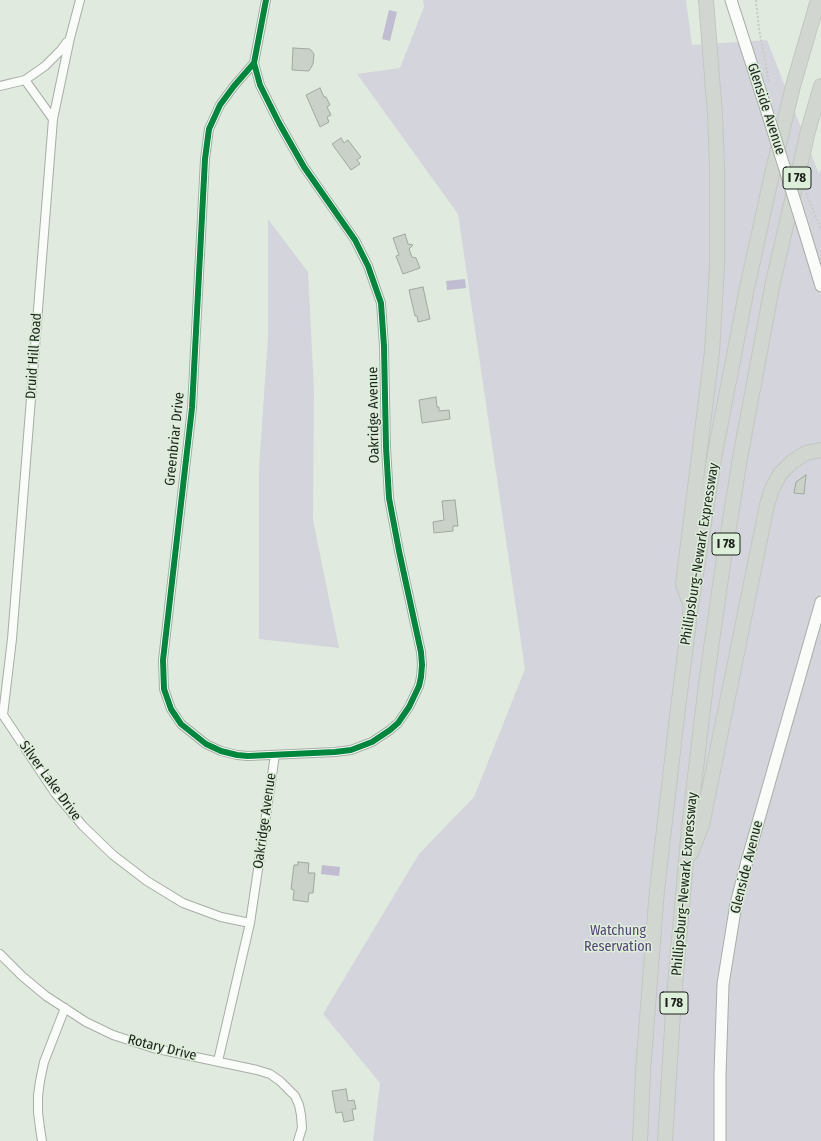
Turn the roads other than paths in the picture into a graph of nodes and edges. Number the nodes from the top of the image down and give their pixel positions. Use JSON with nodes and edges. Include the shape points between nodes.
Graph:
{"nodes":[{"id":1,"x":80,"y":0,"type":"edge"},
{"id":2,"x":266,"y":0,"type":"edge"},
{"id":3,"x":706,"y":0,"type":"edge"},
{"id":4,"x":731,"y":0,"type":"edge"},
{"id":5,"x":818,"y":0,"type":"edge"},
{"id":6,"x":70,"y":38,"type":"junction"},
{"id":7,"x":254,"y":63,"type":"junction"},
{"id":8,"x":25,"y":80,"type":"junction"},
{"id":9,"x":0,"y":86,"type":"edge"},
{"id":10,"x":821,"y":86,"type":"edge"},
{"id":11,"x":53,"y":119,"type":"junction"},
{"id":12,"x":821,"y":286,"type":"edge"},
{"id":13,"x":821,"y":450,"type":"edge"},
{"id":14,"x":821,"y":602,"type":"edge"},
{"id":15,"x":691,"y":606,"type":"junction"},
{"id":16,"x":1,"y":714,"type":"edge"},
{"id":17,"x":275,"y":755,"type":"junction"},
{"id":18,"x":685,"y":866,"type":"junction"},
{"id":19,"x":250,"y":923,"type":"junction"},
{"id":20,"x":0,"y":954,"type":"edge"},
{"id":21,"x":65,"y":1008,"type":"junction"},
{"id":22,"x":218,"y":1061,"type":"junction"},
{"id":23,"x":42,"y":1141,"type":"edge"},
{"id":24,"x":298,"y":1141,"type":"edge"},
{"id":25,"x":640,"y":1141,"type":"edge"},
{"id":26,"x":665,"y":1141,"type":"edge"},
{"id":27,"x":720,"y":1141,"type":"edge"}],
"edges":[{"from":1,"to":6,"type":"street","name":"Druid Hill Road"},
{"from":2,"to":7,"type":"street","name":"Oakridge Avenue"},
{"from":3,"to":15,"type":"highway","via":[[715,115],[717,266],[712,352],[683,584]]},
{"from":4,"to":12,"type":"main road","name":"Glenside Avenue","bridge":true},
{"from":5,"to":15,"type":"highway","name":"Phillipsburg-Newark Expressway","number":"I 78","via":[[793,86],[747,288],[715,453]]},
{"from":6,"to":8,"type":"street","via":[[62,50],[45,66]]},
{"from":6,"to":11,"type":"street","name":"Druid Hill Road"},
{"from":7,"to":17,"type":"street","name":"Greenbriar Drive","via":[[220,105],[209,129],[205,159],[192,408],[163,676],[164,689],[176,717],[206,744],[237,755]]},
{"from":7,"to":17,"type":"street","name":"Oakridge Avenue","via":[[260,85],[304,167],[355,240],[368,266],[381,303],[389,498],[422,665],[419,686],[409,707],[398,723],[380,738],[351,750]]},
{"from":8,"to":9,"type":"street"},
{"from":8,"to":11,"type":"street"},
{"from":10,"to":18,"type":"highway","name":"Phillipsburg-Newark Expressway","number":"I 78","via":[[773,282],[740,458],[706,684]]},
{"from":11,"to":16,"type":"street","name":"Druid Hill Road","via":[[12,639]]},
{"from":13,"to":18,"type":"highway","via":[[806,453],[792,462],[780,474],[772,489],[702,826]]},
{"from":14,"to":27,"type":"main road","name":"Glenside Avenue","via":[[736,904],[724,984]]},
{"from":15,"to":25,"type":"highway","name":"Phillipsburg-Newark Expressway","number":"I 78","via":[[657,890]]},
{"from":16,"to":19,"type":"street","name":"Silver Lake Drive","via":[[55,794],[113,855],[183,904],[221,917]]},
{"from":17,"to":19,"type":"street","name":"Oakridge Avenue"},
{"from":18,"to":26,"type":"highway","name":"Phillipsburg-Newark Expressway","number":"I 78"},
{"from":19,"to":22,"type":"street","name":"Oakridge Avenue"},
{"from":20,"to":21,"type":"street","name":"Rotary Drive","via":[[46,996]]},
{"from":21,"to":22,"type":"street","name":"Rotary Drive","via":[[113,1035],[152,1048]]},
{"from":21,"to":23,"type":"street","via":[[44,1062],[40,1081],[38,1112]]},
{"from":22,"to":24,"type":"street","name":"Rotary Drive","via":[[270,1074],[280,1081],[295,1096],[299,1105],[302,1128]]}]}
